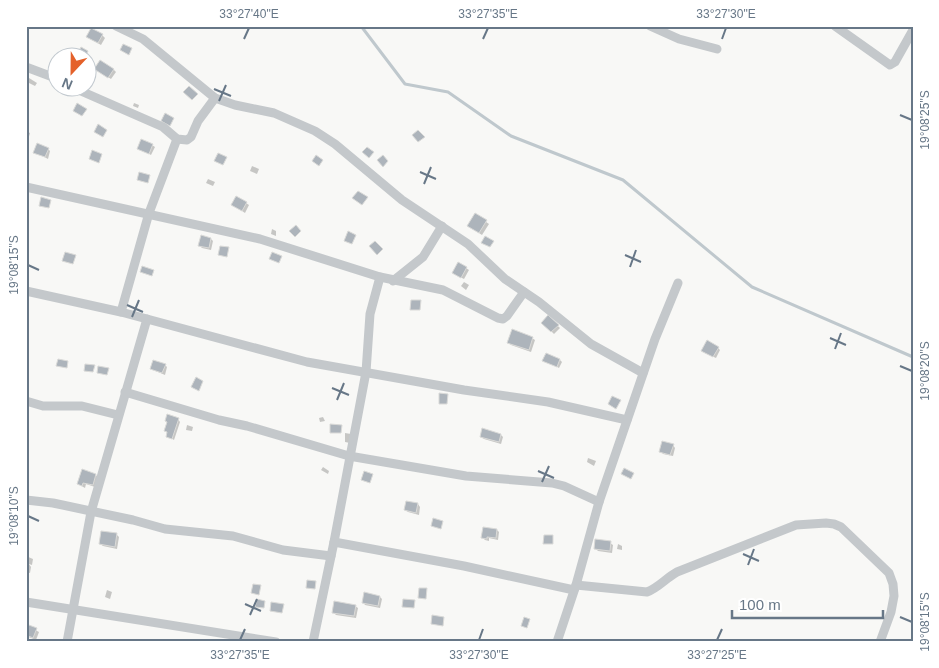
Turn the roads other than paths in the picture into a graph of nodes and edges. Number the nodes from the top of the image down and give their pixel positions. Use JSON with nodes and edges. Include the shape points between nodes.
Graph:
{"nodes":[{"id":1,"x":116,"y":26,"type":"edge"},
{"id":2,"x":650,"y":26,"type":"edge"},
{"id":3,"x":835,"y":26,"type":"edge"},
{"id":4,"x":913,"y":30,"type":"edge"},
{"id":5,"x":717,"y":49,"type":"dead end"},
{"id":6,"x":26,"y":67,"type":"edge"},
{"id":7,"x":48,"y":75,"type":"edge"},
{"id":8,"x":97,"y":98,"type":"edge"},
{"id":9,"x":215,"y":98,"type":"junction"},
{"id":10,"x":177,"y":139,"type":"junction"},
{"id":11,"x":26,"y":187,"type":"edge"},
{"id":12,"x":149,"y":213,"type":"junction"},
{"id":13,"x":442,"y":226,"type":"junction"},
{"id":14,"x":380,"y":277,"type":"junction"},
{"id":15,"x":393,"y":281,"type":"junction"},
{"id":16,"x":678,"y":284,"type":"dead end"},
{"id":17,"x":26,"y":291,"type":"edge"},
{"id":18,"x":524,"y":292,"type":"junction"},
{"id":19,"x":121,"y":312,"type":"junction"},
{"id":20,"x":147,"y":319,"type":"junction"},
{"id":21,"x":366,"y":372,"type":"junction"},
{"id":22,"x":643,"y":373,"type":"junction"},
{"id":23,"x":125,"y":392,"type":"junction"},
{"id":24,"x":26,"y":401,"type":"edge"},
{"id":25,"x":118,"y":416,"type":"junction"},
{"id":26,"x":627,"y":420,"type":"junction"},
{"id":27,"x":349,"y":456,"type":"junction"},
{"id":28,"x":26,"y":500,"type":"edge"},
{"id":29,"x":598,"y":502,"type":"junction"},
{"id":30,"x":91,"y":512,"type":"junction"},
{"id":31,"x":334,"y":542,"type":"junction"},
{"id":32,"x":331,"y":556,"type":"junction"},
{"id":33,"x":575,"y":588,"type":"junction"},
{"id":34,"x":26,"y":602,"type":"edge"},
{"id":35,"x":73,"y":610,"type":"junction"},
{"id":36,"x":66,"y":642,"type":"edge"},
{"id":37,"x":276,"y":642,"type":"edge"},
{"id":38,"x":313,"y":642,"type":"edge"},
{"id":39,"x":557,"y":642,"type":"edge"},
{"id":40,"x":880,"y":642,"type":"edge"}],
"edges":[{"from":1,"to":9,"type":"street","via":[[143,40]]},
{"from":2,"to":5,"type":"street","via":[[679,39]]},
{"from":3,"to":4,"type":"street","via":[[890,65],[895,62]]},
{"from":6,"to":7,"type":"street"},
{"from":8,"to":10,"type":"street","via":[[163,127]]},
{"from":9,"to":10,"type":"street","via":[[191,136],[187,140]]},
{"from":9,"to":13,"type":"street","via":[[274,113],[314,131],[335,144],[402,200]]},
{"from":10,"to":12,"type":"street"},
{"from":11,"to":12,"type":"street"},
{"from":12,"to":14,"type":"street","via":[[260,239]]},
{"from":12,"to":19,"type":"street"},
{"from":13,"to":15,"type":"street","via":[[423,257]]},
{"from":13,"to":18,"type":"street"},
{"from":14,"to":15,"type":"street"},
{"from":14,"to":21,"type":"street","via":[[370,314]]},
{"from":15,"to":18,"type":"street","via":[[443,290],[503,319]]},
{"from":16,"to":22,"type":"street"},
{"from":17,"to":19,"type":"street"},
{"from":18,"to":22,"type":"street","via":[[591,344]]},
{"from":19,"to":20,"type":"street"},
{"from":20,"to":21,"type":"street","via":[[307,362]]},
{"from":20,"to":23,"type":"street"},
{"from":21,"to":26,"type":"street","via":[[548,402]]},
{"from":21,"to":27,"type":"street"},
{"from":22,"to":26,"type":"street"},
{"from":23,"to":25,"type":"street"},
{"from":23,"to":27,"type":"street"},
{"from":24,"to":25,"type":"street","via":[[43,406],[82,406]]},
{"from":25,"to":30,"type":"street"},
{"from":26,"to":29,"type":"street"},
{"from":27,"to":29,"type":"street","via":[[466,476],[552,483]]},
{"from":27,"to":31,"type":"street"},
{"from":28,"to":30,"type":"street"},
{"from":29,"to":33,"type":"street"},
{"from":30,"to":32,"type":"street","via":[[173,530],[233,536],[267,547]]},
{"from":30,"to":35,"type":"street"},
{"from":31,"to":32,"type":"street"},
{"from":31,"to":33,"type":"street"},
{"from":32,"to":38,"type":"street"},
{"from":33,"to":39,"type":"street"},
{"from":33,"to":40,"type":"street","via":[[647,592],[676,572],[796,525],[826,523],[841,527],[889,573],[894,596]]},
{"from":34,"to":35,"type":"street"},
{"from":35,"to":36,"type":"street"},
{"from":35,"to":37,"type":"street"}]}
